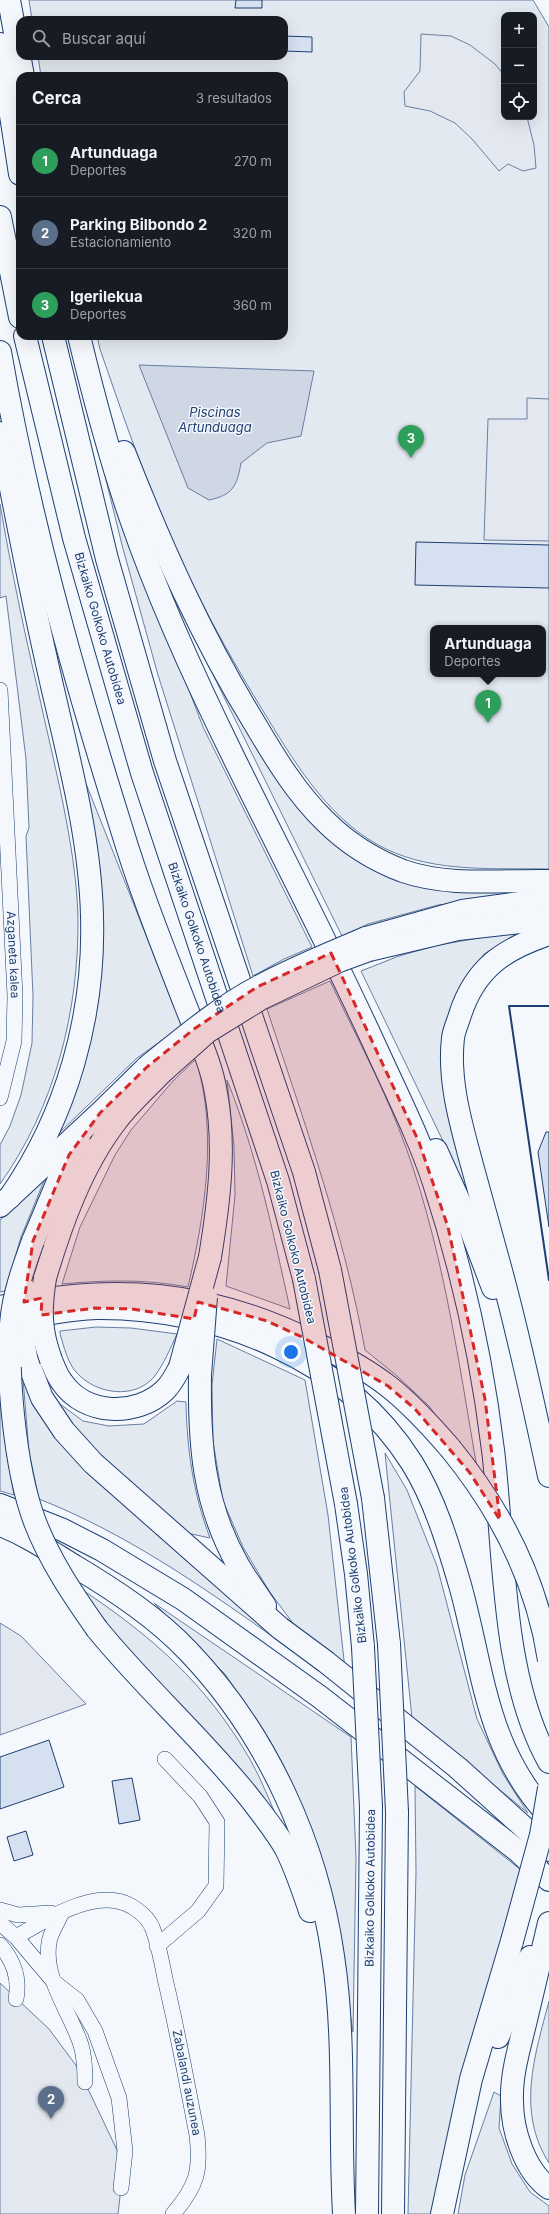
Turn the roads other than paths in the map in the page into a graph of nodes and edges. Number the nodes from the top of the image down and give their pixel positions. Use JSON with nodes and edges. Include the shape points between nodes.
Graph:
{"nodes":[{"id":1,"x":9,"y":0,"type":"edge"},
{"id":2,"x":16,"y":38,"type":"edge"},
{"id":3,"x":0,"y":44,"type":"edge"},
{"id":4,"x":20,"y":60,"type":"edge"},
{"id":5,"x":22,"y":72,"type":"edge"},
{"id":6,"x":16,"y":148,"type":"edge"},
{"id":7,"x":0,"y":218,"type":"edge"},
{"id":8,"x":16,"y":297,"type":"edge"},
{"id":9,"x":26,"y":340,"type":"edge"},
{"id":10,"x":54,"y":340,"type":"edge"},
{"id":11,"x":80,"y":340,"type":"edge"},
{"id":12,"x":84,"y":340,"type":"edge"},
{"id":13,"x":0,"y":352,"type":"edge"},
{"id":14,"x":0,"y":433,"type":"edge"},
{"id":15,"x":0,"y":690,"type":"edge"},
{"id":16,"x":3,"y":784,"type":"edge"},
{"id":17,"x":549,"y":881,"type":"edge"},
{"id":18,"x":549,"y":898,"type":"edge"},
{"id":19,"x":549,"y":919,"type":"edge"},
{"id":20,"x":549,"y":934,"type":"edge"},
{"id":21,"x":368,"y":944,"type":"junction"},
{"id":22,"x":346,"y":981,"type":"junction"},
{"id":23,"x":154,"y":1070,"type":"junction"},
{"id":24,"x":0,"y":1098,"type":"edge"},
{"id":25,"x":100,"y":1114,"type":"junction"},
{"id":26,"x":5,"y":1201,"type":"edge"},
{"id":27,"x":33,"y":1241,"type":"junction"},
{"id":28,"x":0,"y":1307,"type":"edge"},
{"id":29,"x":0,"y":1324,"type":"edge"},
{"id":30,"x":190,"y":1371,"type":"junction"},
{"id":31,"x":544,"y":1453,"type":"junction"},
{"id":32,"x":549,"y":1476,"type":"edge"},
{"id":33,"x":0,"y":1505,"type":"edge"},
{"id":34,"x":0,"y":1525,"type":"edge"},
{"id":35,"x":280,"y":1628,"type":"junction"},
{"id":36,"x":549,"y":1660,"type":"edge"},
{"id":37,"x":165,"y":1759,"type":"dead end"},
{"id":38,"x":549,"y":1762,"type":"edge"},
{"id":39,"x":549,"y":1788,"type":"edge"},
{"id":40,"x":549,"y":1816,"type":"edge"},
{"id":41,"x":549,"y":1850,"type":"edge"},
{"id":42,"x":521,"y":1854,"type":"junction"},
{"id":43,"x":549,"y":1875,"type":"edge"},
{"id":44,"x":549,"y":1880,"type":"edge"},
{"id":45,"x":0,"y":1910,"type":"edge"},
{"id":46,"x":62,"y":1912,"type":"junction"},
{"id":47,"x":549,"y":1914,"type":"edge"},
{"id":48,"x":0,"y":1923,"type":"edge"},
{"id":49,"x":549,"y":1924,"type":"edge"},
{"id":50,"x":16,"y":1937,"type":"junction"},
{"id":51,"x":0,"y":1945,"type":"edge"},
{"id":52,"x":157,"y":1946,"type":"junction"},
{"id":53,"x":54,"y":1982,"type":"junction"},
{"id":54,"x":16,"y":1999,"type":"dead end"},
{"id":55,"x":85,"y":2082,"type":"dead end"},
{"id":56,"x":341,"y":2091,"type":"junction"},
{"id":57,"x":450,"y":2172,"type":"junction"},
{"id":58,"x":121,"y":2188,"type":"dead end"},
{"id":59,"x":549,"y":2188,"type":"edge"},
{"id":60,"x":173,"y":2214,"type":"edge"},
{"id":61,"x":344,"y":2214,"type":"edge"},
{"id":62,"x":367,"y":2214,"type":"edge"},
{"id":63,"x":393,"y":2214,"type":"edge"},
{"id":64,"x":442,"y":2214,"type":"edge"}],
"edges":[{"from":1,"to":2,"type":"main road"},
{"from":3,"to":6,"type":"main road"},
{"from":4,"to":5,"type":"main road"},
{"from":7,"to":8,"type":"main road"},
{"from":9,"to":62,"type":"main road","name":"Bizkaiko Golkoko Autobidea","bridge":true,"via":[[74,538],[142,773],[278,1181],[304,1279],[346,1504],[363,1647],[371,1807]]},
{"from":10,"to":63,"type":"main road","bridge":true,"via":[[107,559],[165,761],[304,1172],[330,1270],[372,1498],[389,1644],[397,1812]]},
{"from":11,"to":22,"type":"main road","via":[[101,426],[130,518],[188,662]]},
{"from":12,"to":17,"type":"main road","via":[[137,486],[204,636],[263,737],[313,808],[340,835],[363,852],[405,871],[451,880]]},
{"from":13,"to":30,"type":"main road","bridge":true,"via":[[39,537],[94,742],[153,922],[211,1069],[219,1115],[221,1161],[218,1204]]},
{"from":14,"to":26,"type":"main road","via":[[32,599],[77,802],[92,916],[89,980],[75,1059],[63,1097],[39,1151]]},
{"from":15,"to":16,"type":"street","name":"Azganeta kalea"},
{"from":16,"to":24,"type":"street","name":"Azganeta kalea","via":[[15,996],[14,1041]]},
{"from":18,"to":21,"type":"main road","via":[[462,910]]},
{"from":19,"to":21,"type":"main road","via":[[458,929]]},
{"from":20,"to":31,"type":"main road","via":[[507,952],[474,981],[453,1037],[452,1078],[463,1132],[521,1342]]},
{"from":21,"to":23,"type":"main road","bridge":true,"via":[[262,998],[207,1032]]},
{"from":22,"to":31,"type":"main road","via":[[426,1125],[465,1214],[497,1301]]},
{"from":22,"to":38,"type":"main road","via":[[419,1142],[448,1227],[461,1277],[493,1450],[519,1684],[528,1716]]},
{"from":23,"to":25,"type":"main road"},
{"from":23,"to":30,"type":"main road","bridge":true,"via":[[100,1146],[64,1220],[45,1278],[41,1318],[43,1338],[62,1383],[76,1396],[91,1404],[111,1409],[140,1407]]},
{"from":25,"to":26,"type":"main road"},
{"from":25,"to":27,"type":"main road","via":[[69,1155]]},
{"from":27,"to":35,"type":"main road","bridge":true,"via":[[23,1314],[23,1338],[26,1357],[42,1398],[64,1431],[93,1463]]},
{"from":27,"to":56,"type":"main road","bridge":true,"via":[[19,1284],[11,1328],[12,1400],[28,1504],[44,1545],[66,1586],[97,1629],[236,1781],[285,1848],[302,1886],[323,1959]]},
{"from":28,"to":36,"type":"main road","bridge":true,"via":[[57,1297],[123,1293],[168,1296],[224,1307],[267,1321],[332,1351],[388,1386],[415,1409],[450,1448],[487,1497],[513,1544],[540,1614]]},
{"from":29,"to":40,"type":"main road","via":[[61,1311],[95,1308],[132,1309],[180,1315],[262,1340],[290,1353],[340,1384],[384,1425],[412,1463],[433,1506],[461,1588],[490,1714],[513,1768],[534,1800]]},
{"from":30,"to":35,"type":"main road","via":[[210,1498],[238,1566]]},
{"from":31,"to":32,"type":"main road"},
{"from":33,"to":42,"type":"main road","via":[[63,1530],[102,1550],[183,1599],[320,1697]]},
{"from":34,"to":56,"type":"main road","via":[[16,1531],[87,1574],[157,1623],[188,1651],[216,1682],[265,1754],[294,1816],[325,1912],[334,1957],[341,2039]]},
{"from":35,"to":41,"type":"main road","via":[[458,1768]]},
{"from":37,"to":52,"type":"street","via":[[200,1796],[217,1822],[216,1886],[198,1911]]},
{"from":39,"to":57,"type":"main road","bridge":true,"via":[[541,1835],[471,2079]]},
{"from":42,"to":43,"type":"main road"},
{"from":42,"to":44,"type":"main road"},
{"from":45,"to":46,"type":"street","name":"Zabalandi auzunea","via":[[18,1915]]},
{"from":46,"to":50,"type":"street","name":"Zabalandi auzunea"},
{"from":46,"to":52,"type":"street","name":"Zabalandi auzunea","via":[[97,1900],[115,1900],[129,1904],[151,1926]]},
{"from":46,"to":53,"type":"street","via":[[49,1942],[48,1956]]},
{"from":47,"to":57,"type":"main road","via":[[508,2008]]},
{"from":48,"to":50,"type":"street"},
{"from":49,"to":59,"type":"main road","via":[[514,2070],[512,2102],[514,2125],[526,2158],[541,2182]]},
{"from":50,"to":53,"type":"street"},
{"from":51,"to":54,"type":"street","via":[[9,1955],[16,1972],[19,1985]]},
{"from":52,"to":60,"type":"street","name":"Zabalandi auzunea","via":[[200,2157],[198,2175],[191,2191]]},
{"from":53,"to":55,"type":"street","via":[[82,2047]]},
{"from":53,"to":58,"type":"street","via":[[77,2000],[95,2031],[109,2067],[118,2098],[125,2151]]},
{"from":56,"to":61,"type":"main road"},
{"from":57,"to":64,"type":"main road"}]}
